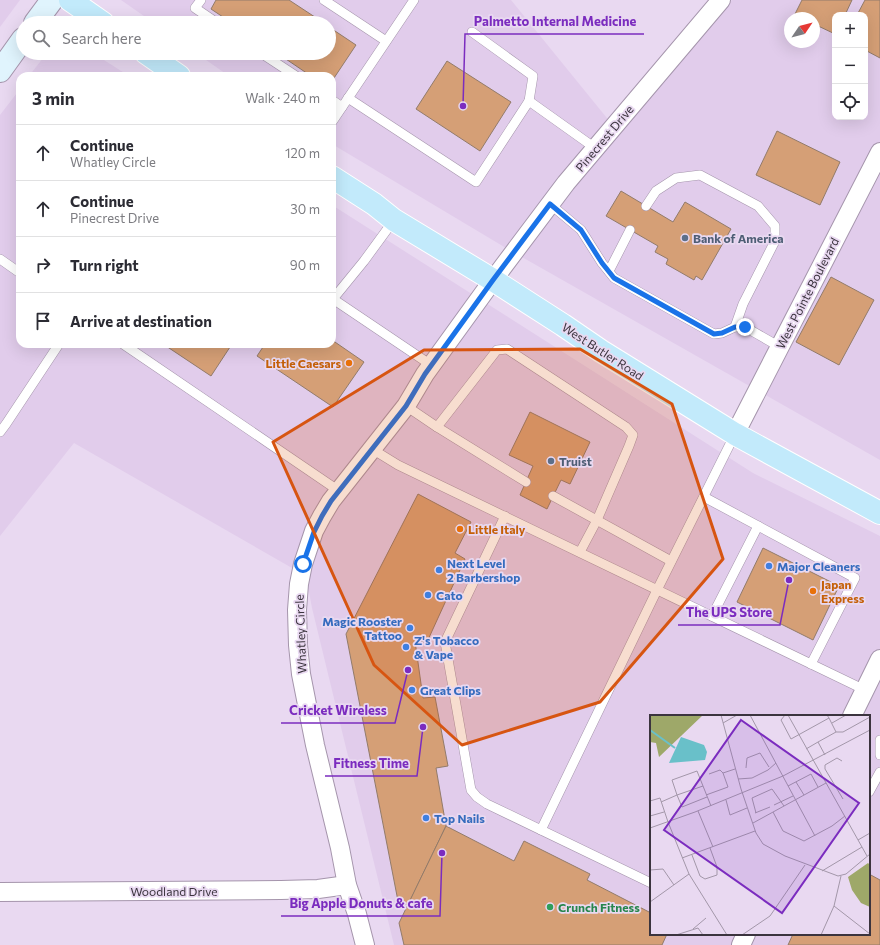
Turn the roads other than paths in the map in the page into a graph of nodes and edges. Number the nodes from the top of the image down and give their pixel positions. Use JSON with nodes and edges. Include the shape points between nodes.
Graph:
{"nodes":[{"id":1,"x":52,"y":0,"type":"edge"},
{"id":2,"x":70,"y":0,"type":"edge"},
{"id":3,"x":201,"y":0,"type":"edge"},
{"id":4,"x":324,"y":0,"type":"edge"},
{"id":5,"x":414,"y":0,"type":"edge"},
{"id":6,"x":722,"y":0,"type":"edge"},
{"id":7,"x":40,"y":16,"type":"edge"},
{"id":8,"x":93,"y":16,"type":"edge"},
{"id":9,"x":207,"y":16,"type":"edge"},
{"id":10,"x":472,"y":32,"type":"dead end"},
{"id":11,"x":386,"y":42,"type":"junction"},
{"id":12,"x":16,"y":49,"type":"edge"},
{"id":13,"x":156,"y":60,"type":"edge"},
{"id":14,"x":272,"y":60,"type":"edge"},
{"id":15,"x":0,"y":71,"type":"edge"},
{"id":16,"x":173,"y":72,"type":"edge"},
{"id":17,"x":290,"y":72,"type":"edge"},
{"id":18,"x":348,"y":98,"type":"junction"},
{"id":19,"x":529,"y":101,"type":"junction"},
{"id":20,"x":336,"y":103,"type":"edge"},
{"id":21,"x":342,"y":107,"type":"junction"},
{"id":22,"x":336,"y":116,"type":"edge"},
{"id":23,"x":595,"y":148,"type":"junction"},
{"id":24,"x":880,"y":152,"type":"edge"},
{"id":25,"x":336,"y":180,"type":"edge"},
{"id":26,"x":550,"y":204,"type":"junction"},
{"id":27,"x":646,"y":206,"type":"dead end"},
{"id":28,"x":394,"y":220,"type":"junction"},
{"id":29,"x":630,"y":230,"type":"dead end"},
{"id":30,"x":0,"y":260,"type":"edge"},
{"id":31,"x":16,"y":270,"type":"edge"},
{"id":32,"x":609,"y":271,"type":"junction"},
{"id":33,"x":493,"y":280,"type":"junction"},
{"id":34,"x":336,"y":296,"type":"edge"},
{"id":35,"x":336,"y":302,"type":"edge"},
{"id":36,"x":735,"y":327,"type":"junction"},
{"id":37,"x":780,"y":347,"type":"junction"},
{"id":38,"x":56,"y":348,"type":"edge"},
{"id":39,"x":129,"y":348,"type":"edge"},
{"id":40,"x":431,"y":365,"type":"junction"},
{"id":41,"x":406,"y":406,"type":"junction"},
{"id":42,"x":437,"y":426,"type":"junction"},
{"id":43,"x":0,"y":432,"type":"edge"},
{"id":44,"x":735,"y":434,"type":"junction"},
{"id":45,"x":372,"y":449,"type":"junction"},
{"id":46,"x":526,"y":482,"type":"dead end"},
{"id":47,"x":339,"y":491,"type":"junction"},
{"id":48,"x":553,"y":496,"type":"dead end"},
{"id":49,"x":704,"y":496,"type":"junction"},
{"id":50,"x":880,"y":513,"type":"edge"},
{"id":51,"x":505,"y":516,"type":"junction"},
{"id":52,"x":597,"y":520,"type":"junction"},
{"id":53,"x":758,"y":526,"type":"junction"},
{"id":54,"x":580,"y":552,"type":"junction"},
{"id":55,"x":671,"y":561,"type":"junction"},
{"id":56,"x":657,"y":590,"type":"junction"},
{"id":57,"x":712,"y":616,"type":"junction"},
{"id":58,"x":880,"y":658,"type":"edge"},
{"id":59,"x":811,"y":664,"type":"junction"},
{"id":60,"x":865,"y":690,"type":"junction"},
{"id":61,"x":852,"y":715,"type":"edge"},
{"id":62,"x":880,"y":740,"type":"edge"},
{"id":63,"x":880,"y":755,"type":"edge"},
{"id":64,"x":880,"y":772,"type":"edge"},
{"id":65,"x":870,"y":790,"type":"edge"},
{"id":66,"x":541,"y":830,"type":"junction"},
{"id":67,"x":650,"y":883,"type":"edge"},
{"id":68,"x":347,"y":885,"type":"junction"},
{"id":69,"x":0,"y":892,"type":"edge"},
{"id":70,"x":746,"y":935,"type":"edge"},
{"id":71,"x":365,"y":945,"type":"edge"},
{"id":72,"x":741,"y":945,"type":"edge"}],
"edges":[{"from":1,"to":7,"type":"main road"},
{"from":2,"to":8,"type":"main road"},
{"from":3,"to":9,"type":"lane","via":[[195,8]]},
{"from":4,"to":11,"type":"lane"},
{"from":5,"to":11,"type":"lane"},
{"from":6,"to":23,"type":"street","name":"Pinecrest Drive"},
{"from":10,"to":19,"type":"lane","via":[[533,76]]},
{"from":11,"to":18,"type":"lane"},
{"from":12,"to":15,"type":"main road"},
{"from":13,"to":16,"type":"main road"},
{"from":14,"to":17,"type":"lane"},
{"from":18,"to":19,"type":"lane","via":[[476,182]]},
{"from":18,"to":21,"type":"lane"},
{"from":19,"to":23,"type":"lane"},
{"from":20,"to":21,"type":"lane"},
{"from":21,"to":22,"type":"lane"},
{"from":23,"to":26,"type":"street","name":"Pinecrest Drive"},
{"from":24,"to":37,"type":"street","name":"West Pointe Boulevard"},
{"from":25,"to":28,"type":"main road","name":"West Butler Road"},
{"from":26,"to":32,"type":"lane","via":[[581,230]]},
{"from":26,"to":33,"type":"street","name":"Pinecrest Drive"},
{"from":27,"to":36,"type":"lane","via":[[656,191],[676,178],[700,175],[758,206],[775,226],[775,241],[743,304]]},
{"from":28,"to":33,"type":"main road","name":"West Butler Road"},
{"from":28,"to":34,"type":"lane"},
{"from":29,"to":32,"type":"lane"},
{"from":30,"to":31,"type":"lane"},
{"from":32,"to":36,"type":"lane","via":[[614,278],[714,334]]},
{"from":33,"to":40,"type":"street","name":"Whatley Circle"},
{"from":33,"to":44,"type":"main road","name":"West Butler Road"},
{"from":35,"to":40,"type":"lane"},
{"from":36,"to":37,"type":"lane","via":[[745,327]]},
{"from":37,"to":44,"type":"street","name":"West Pointe Boulevard"},
{"from":38,"to":43,"type":"lane"},
{"from":39,"to":47,"type":"lane"},
{"from":40,"to":41,"type":"street","name":"Whatley Circle"},
{"from":41,"to":42,"type":"lane"},
{"from":41,"to":45,"type":"street","name":"Whatley Circle"},
{"from":42,"to":46,"type":"lane"},
{"from":42,"to":52,"type":"lane","via":[[497,350],[507,350],[626,427],[633,435]]},
{"from":44,"to":49,"type":"lane"},
{"from":44,"to":50,"type":"main road","name":"West Butler Road"},
{"from":45,"to":47,"type":"street","name":"Whatley Circle"},
{"from":45,"to":51,"type":"lane","via":[[398,465]]},
{"from":47,"to":68,"type":"street","name":"Whatley Circle","via":[[322,516],[312,538],[303,564],[297,610],[301,674]]},
{"from":48,"to":52,"type":"lane"},
{"from":49,"to":53,"type":"lane"},
{"from":49,"to":55,"type":"lane"},
{"from":51,"to":54,"type":"lane"},
{"from":51,"to":66,"type":"lane","via":[[445,642],[471,790],[487,804]]},
{"from":52,"to":54,"type":"lane"},
{"from":52,"to":55,"type":"lane"},
{"from":53,"to":57,"type":"lane"},
{"from":53,"to":59,"type":"lane","via":[[855,578]]},
{"from":54,"to":56,"type":"lane"},
{"from":55,"to":56,"type":"lane"},
{"from":56,"to":57,"type":"lane"},
{"from":56,"to":66,"type":"lane"},
{"from":57,"to":59,"type":"lane"},
{"from":58,"to":60,"type":"street"},
{"from":59,"to":60,"type":"lane"},
{"from":60,"to":61,"type":"street"},
{"from":62,"to":63,"type":"lane"},
{"from":64,"to":65,"type":"lane"},
{"from":66,"to":67,"type":"lane"},
{"from":68,"to":69,"type":"street","name":"Woodland Drive","via":[[281,890]]},
{"from":68,"to":71,"type":"street","name":"Whatley Circle"},
{"from":70,"to":72,"type":"street"}]}
